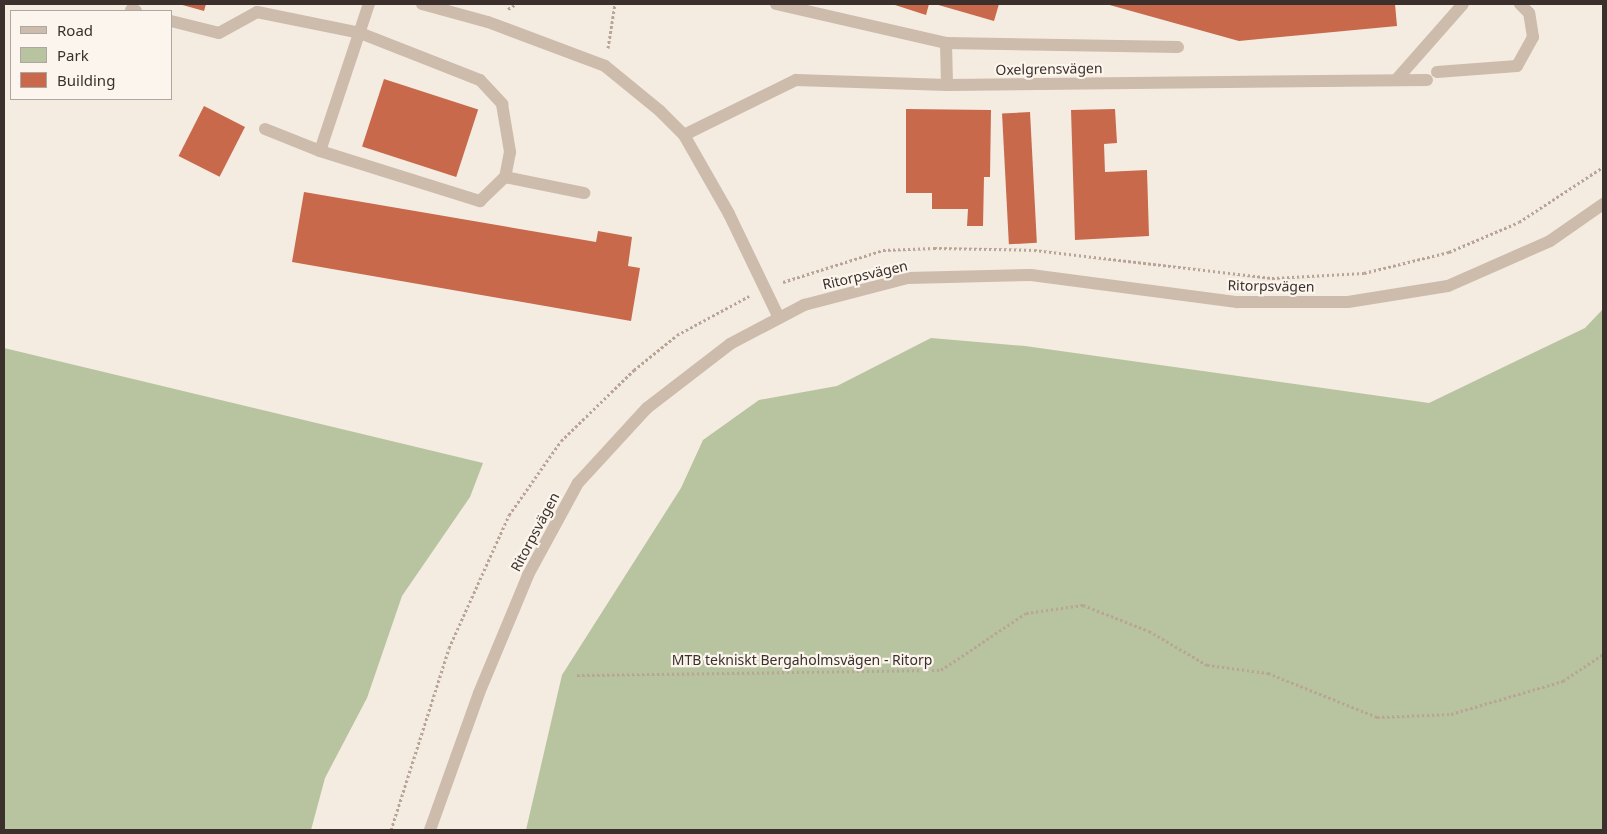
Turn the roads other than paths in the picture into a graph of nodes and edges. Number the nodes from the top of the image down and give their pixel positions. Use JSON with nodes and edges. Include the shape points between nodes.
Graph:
{"nodes":[{"id":1,"x":369,"y":4,"type":"edge"},
{"id":2,"x":422,"y":4,"type":"edge"},
{"id":3,"x":776,"y":4,"type":"edge"},
{"id":4,"x":1463,"y":4,"type":"edge"},
{"id":5,"x":1520,"y":4,"type":"edge"},
{"id":6,"x":172,"y":20,"type":"edge"},
{"id":7,"x":360,"y":33,"type":"junction"},
{"id":8,"x":946,"y":43,"type":"junction"},
{"id":9,"x":1178,"y":47,"type":"dead end"},
{"id":10,"x":1396,"y":80,"type":"junction"},
{"id":11,"x":947,"y":85,"type":"junction"},
{"id":12,"x":265,"y":129,"type":"dead end"},
{"id":13,"x":684,"y":135,"type":"junction"},
{"id":14,"x":320,"y":151,"type":"junction"},
{"id":15,"x":505,"y":177,"type":"junction"},
{"id":16,"x":584,"y":193,"type":"dead end"},
{"id":17,"x":1603,"y":204,"type":"edge"},
{"id":18,"x":779,"y":318,"type":"junction"},
{"id":19,"x":441,"y":797,"type":"junction"},
{"id":20,"x":430,"y":830,"type":"edge"},
{"id":21,"x":441,"y":830,"type":"edge"}],
"edges":[{"from":1,"to":7,"type":"street"},
{"from":2,"to":13,"type":"street","via":[[488,22],[605,66]]},
{"from":3,"to":8,"type":"street"},
{"from":4,"to":10,"type":"street"},
{"from":5,"to":10,"type":"street","name":"Oxelgrensvägen","via":[[1529,13],[1533,37],[1517,66]]},
{"from":6,"to":7,"type":"street","via":[[219,33],[256,12]]},
{"from":7,"to":14,"type":"street"},
{"from":7,"to":15,"type":"street","via":[[480,80],[502,104],[510,152]]},
{"from":8,"to":9,"type":"street"},
{"from":8,"to":11,"type":"street"},
{"from":10,"to":11,"type":"street","name":"Oxelgrensvägen"},
{"from":11,"to":13,"type":"street","name":"Oxelgrensvägen","via":[[796,80]]},
{"from":12,"to":14,"type":"street"},
{"from":13,"to":18,"type":"street","via":[[730,214]]},
{"from":14,"to":15,"type":"street","via":[[480,201]]},
{"from":15,"to":16,"type":"street"},
{"from":17,"to":18,"type":"street","name":"Ritorpsvägen","via":[[1550,241],[1448,286],[1348,302],[1237,302],[1031,275],[908,278],[804,305]]},
{"from":18,"to":19,"type":"street","name":"Ritorpsvägen","via":[[730,344],[647,408],[578,483],[528,575]]},
{"from":19,"to":20,"type":"street","name":"Ritorpsvägen"},
{"from":19,"to":21,"type":"street","name":"Ritorpsvägen"}]}
